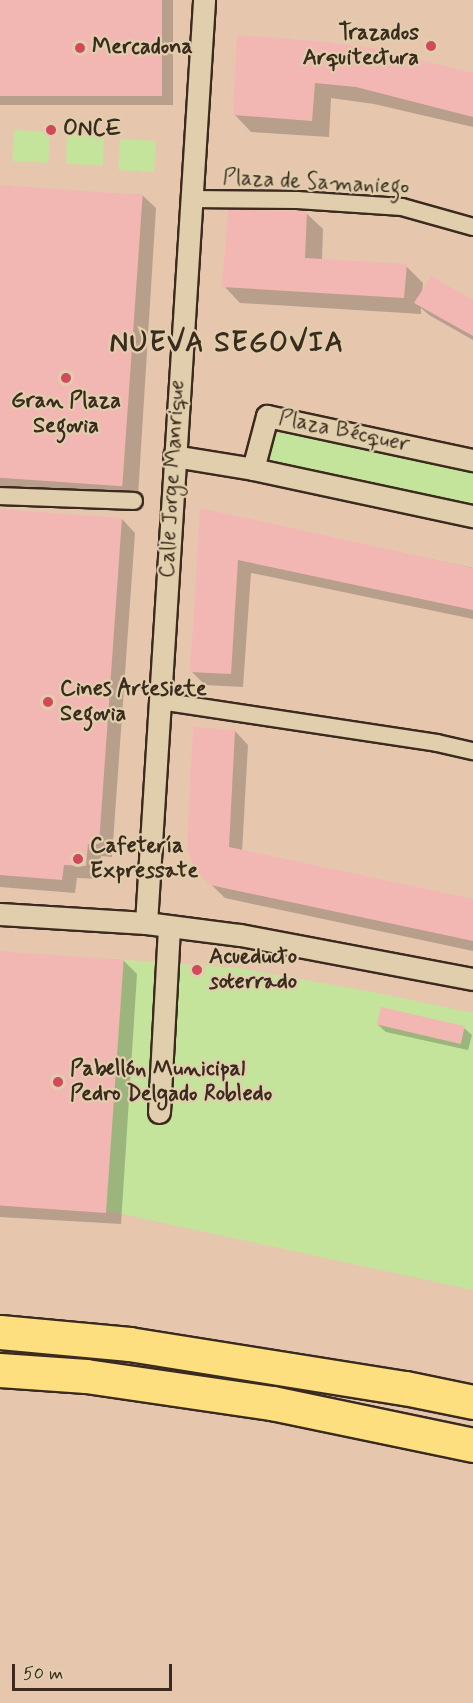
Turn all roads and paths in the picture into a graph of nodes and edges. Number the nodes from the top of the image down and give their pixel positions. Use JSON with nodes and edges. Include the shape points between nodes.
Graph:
{"nodes":[{"id":1,"x":204,"y":0,"type":"edge"},
{"id":2,"x":190,"y":199,"type":"junction"},
{"id":3,"x":473,"y":227,"type":"edge"},
{"id":4,"x":174,"y":456,"type":"junction"},
{"id":5,"x":473,"y":460,"type":"edge"},
{"id":6,"x":253,"y":469,"type":"junction"},
{"id":7,"x":0,"y":496,"type":"edge"},
{"id":8,"x":134,"y":501,"type":"dead end"},
{"id":9,"x":473,"y":516,"type":"edge"},
{"id":10,"x":160,"y":701,"type":"junction"},
{"id":11,"x":473,"y":751,"type":"edge"},
{"id":12,"x":0,"y":914,"type":"edge"},
{"id":13,"x":146,"y":922,"type":"junction"},
{"id":14,"x":169,"y":926,"type":"junction"},
{"id":15,"x":473,"y":979,"type":"edge"},
{"id":16,"x":159,"y":1112,"type":"dead end"},
{"id":17,"x":0,"y":1332,"type":"edge"},
{"id":18,"x":0,"y":1370,"type":"edge"},
{"id":19,"x":405,"y":1388,"type":"junction"},
{"id":20,"x":473,"y":1393,"type":"edge"},
{"id":21,"x":473,"y":1402,"type":"edge"},
{"id":22,"x":473,"y":1445,"type":"edge"}],
"edges":[{"from":1,"to":2,"type":"street","name":"Calle Jorge Manrique"},
{"from":2,"to":3,"type":"street","name":"Plaza de Samaniego","via":[[297,200],[402,207]]},
{"from":2,"to":4,"type":"street","name":"Calle Jorge Manrique"},
{"from":4,"to":6,"type":"street"},
{"from":4,"to":10,"type":"street","name":"Calle Jorge Manrique"},
{"from":5,"to":6,"type":"street","name":"Plaza Bécquer","via":[[267,416]]},
{"from":6,"to":9,"type":"street"},
{"from":7,"to":8,"type":"street"},
{"from":10,"to":11,"type":"street"},
{"from":10,"to":13,"type":"street","name":"Calle Jorge Manrique"},
{"from":12,"to":13,"type":"street"},
{"from":13,"to":14,"type":"street"},
{"from":14,"to":15,"type":"street","via":[[240,935]]},
{"from":14,"to":16,"type":"street"},
{"from":17,"to":19,"type":"main road","via":[[129,1344]]},
{"from":18,"to":22,"type":"main road","via":[[102,1378],[272,1403]]},
{"from":19,"to":20,"type":"street"},
{"from":19,"to":21,"type":"main road"}]}
